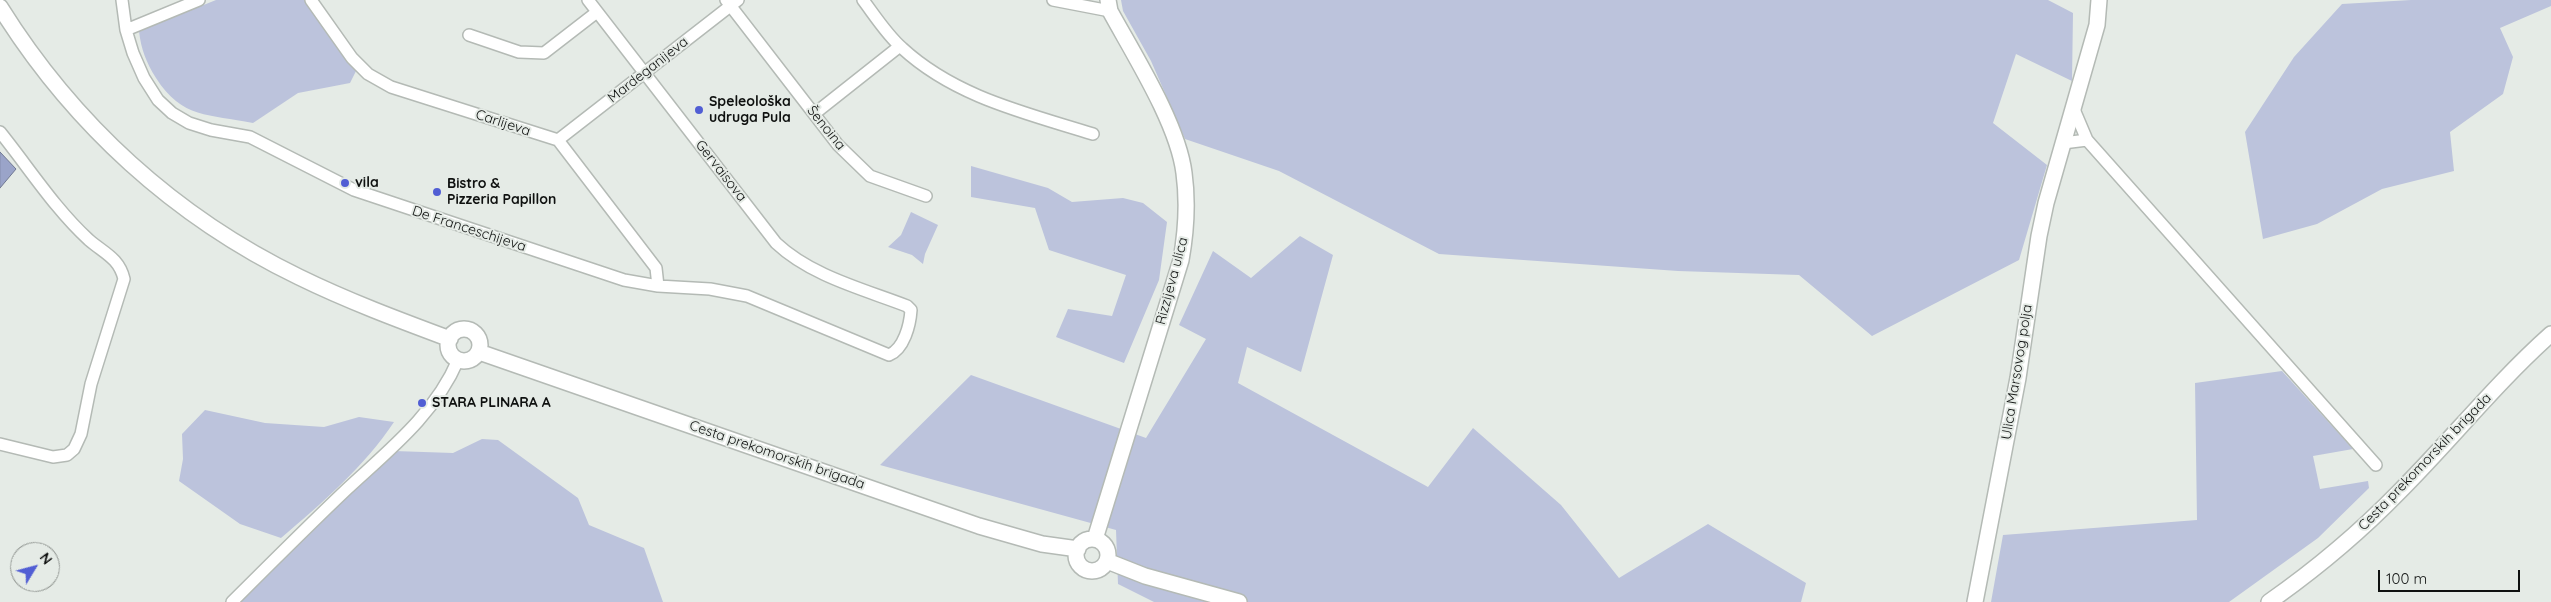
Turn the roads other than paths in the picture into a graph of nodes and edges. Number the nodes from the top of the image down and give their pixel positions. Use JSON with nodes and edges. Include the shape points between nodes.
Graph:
{"nodes":[{"id":1,"x":122,"y":0,"type":"edge"},
{"id":2,"x":199,"y":0,"type":"edge"},
{"id":3,"x":311,"y":0,"type":"edge"},
{"id":4,"x":588,"y":0,"type":"edge"},
{"id":5,"x":863,"y":0,"type":"edge"},
{"id":6,"x":1053,"y":0,"type":"edge"},
{"id":7,"x":2098,"y":0,"type":"edge"},
{"id":8,"x":732,"y":2,"type":"edge"},
{"id":9,"x":1109,"y":6,"type":"edge"},
{"id":10,"x":0,"y":7,"type":"edge"},
{"id":11,"x":597,"y":12,"type":"junction"},
{"id":12,"x":126,"y":30,"type":"junction"},
{"id":13,"x":468,"y":35,"type":"dead end"},
{"id":14,"x":900,"y":46,"type":"junction"},
{"id":15,"x":644,"y":73,"type":"junction"},
{"id":16,"x":2073,"y":107,"type":"junction"},
{"id":17,"x":814,"y":114,"type":"junction"},
{"id":18,"x":0,"y":132,"type":"edge"},
{"id":19,"x":1093,"y":134,"type":"dead end"},
{"id":20,"x":558,"y":140,"type":"junction"},
{"id":21,"x":2087,"y":140,"type":"junction"},
{"id":22,"x":2063,"y":143,"type":"junction"},
{"id":23,"x":926,"y":196,"type":"dead end"},
{"id":24,"x":658,"y":286,"type":"junction"},
{"id":25,"x":2551,"y":334,"type":"edge"},
{"id":26,"x":450,"y":339,"type":"junction"},
{"id":27,"x":479,"y":352,"type":"junction"},
{"id":28,"x":895,"y":352,"type":"joint"},
{"id":29,"x":458,"y":360,"type":"junction"},
{"id":30,"x":0,"y":444,"type":"edge"},
{"id":31,"x":2376,"y":465,"type":"dead end"},
{"id":32,"x":1094,"y":539,"type":"junction"},
{"id":33,"x":1078,"y":549,"type":"junction"},
{"id":34,"x":1107,"y":561,"type":"junction"},
{"id":35,"x":232,"y":602,"type":"edge"},
{"id":36,"x":1239,"y":602,"type":"edge"},
{"id":37,"x":1975,"y":602,"type":"edge"},
{"id":38,"x":2269,"y":602,"type":"edge"}],
"edges":[{"from":1,"to":12,"type":"street","name":"De Franceschijeva"},
{"from":2,"to":12,"type":"street"},
{"from":3,"to":20,"type":"street","name":"Carlijeva","via":[[352,58],[378,81]]},
{"from":4,"to":11,"type":"street","name":"Gervaisova"},
{"from":5,"to":14,"type":"street"},
{"from":6,"to":9,"type":"street"},
{"from":7,"to":16,"type":"main road","name":"Ulica Marsovog polja","via":[[2097,24]]},
{"from":8,"to":15,"type":"street","name":"Mardeganijeva"},
{"from":8,"to":17,"type":"street","name":"Šenoina"},
{"from":9,"to":32,"type":"main road","name":"Rizzijeva ulica","via":[[1176,143],[1184,172],[1186,231],[1181,260]]},
{"from":10,"to":26,"type":"main road","via":[[59,92],[109,144],[183,208],[298,277]]},
{"from":11,"to":13,"type":"street","via":[[544,53],[520,52]]},
{"from":11,"to":15,"type":"street","name":"Gervaisova"},
{"from":12,"to":24,"type":"street","name":"De Franceschijeva","via":[[144,78],[158,100],[172,114],[190,123],[250,138],[354,190],[624,280]]},
{"from":14,"to":17,"type":"street"},
{"from":14,"to":19,"type":"street","via":[[919,63],[961,90]]},
{"from":15,"to":20,"type":"street","name":"Mardeganijeva"},
{"from":15,"to":28,"type":"street","name":"Gervaisova","via":[[776,243],[788,254],[813,269],[912,310],[901,346]]},
{"from":16,"to":21,"type":"street"},
{"from":16,"to":22,"type":"main road","name":"Ulica Marsovog polja"},
{"from":17,"to":23,"type":"street","name":"Šenoina","via":[[838,145],[867,174]]},
{"from":18,"to":30,"type":"street","via":[[66,216],[121,266],[124,279],[91,384],[81,434],[74,448],[67,455],[53,457]]},
{"from":20,"to":24,"type":"street","via":[[656,268]]},
{"from":21,"to":22,"type":"street"},
{"from":21,"to":31,"type":"street"},
{"from":22,"to":37,"type":"main road","name":"Ulica Marsovog polja","via":[[2039,236],[2016,387]]},
{"from":24,"to":28,"type":"street","name":"De Franceschijeva","via":[[710,289],[747,296],[889,355]]},
{"from":25,"to":38,"type":"main road","name":"Cesta prekomorskih brigada","via":[[2492,391],[2369,522]]},
{"from":26,"to":27,"type":"main road","via":[[458,331],[470,331],[479,339]]},
{"from":26,"to":29,"type":"main road","via":[[450,351]]},
{"from":27,"to":29,"type":"main road","via":[[470,360]]},
{"from":27,"to":33,"type":"main road","name":"Cesta prekomorskih brigada","via":[[979,526],[1042,544]]},
{"from":29,"to":35,"type":"street","via":[[448,384],[401,440]]},
{"from":32,"to":33,"type":"main road","via":[[1086,540]]},
{"from":32,"to":34,"type":"main road","via":[[1107,549]]},
{"from":33,"to":34,"type":"main road","via":[[1077,561],[1086,570],[1098,570]]},
{"from":34,"to":36,"type":"main road","via":[[1145,576]]}]}
